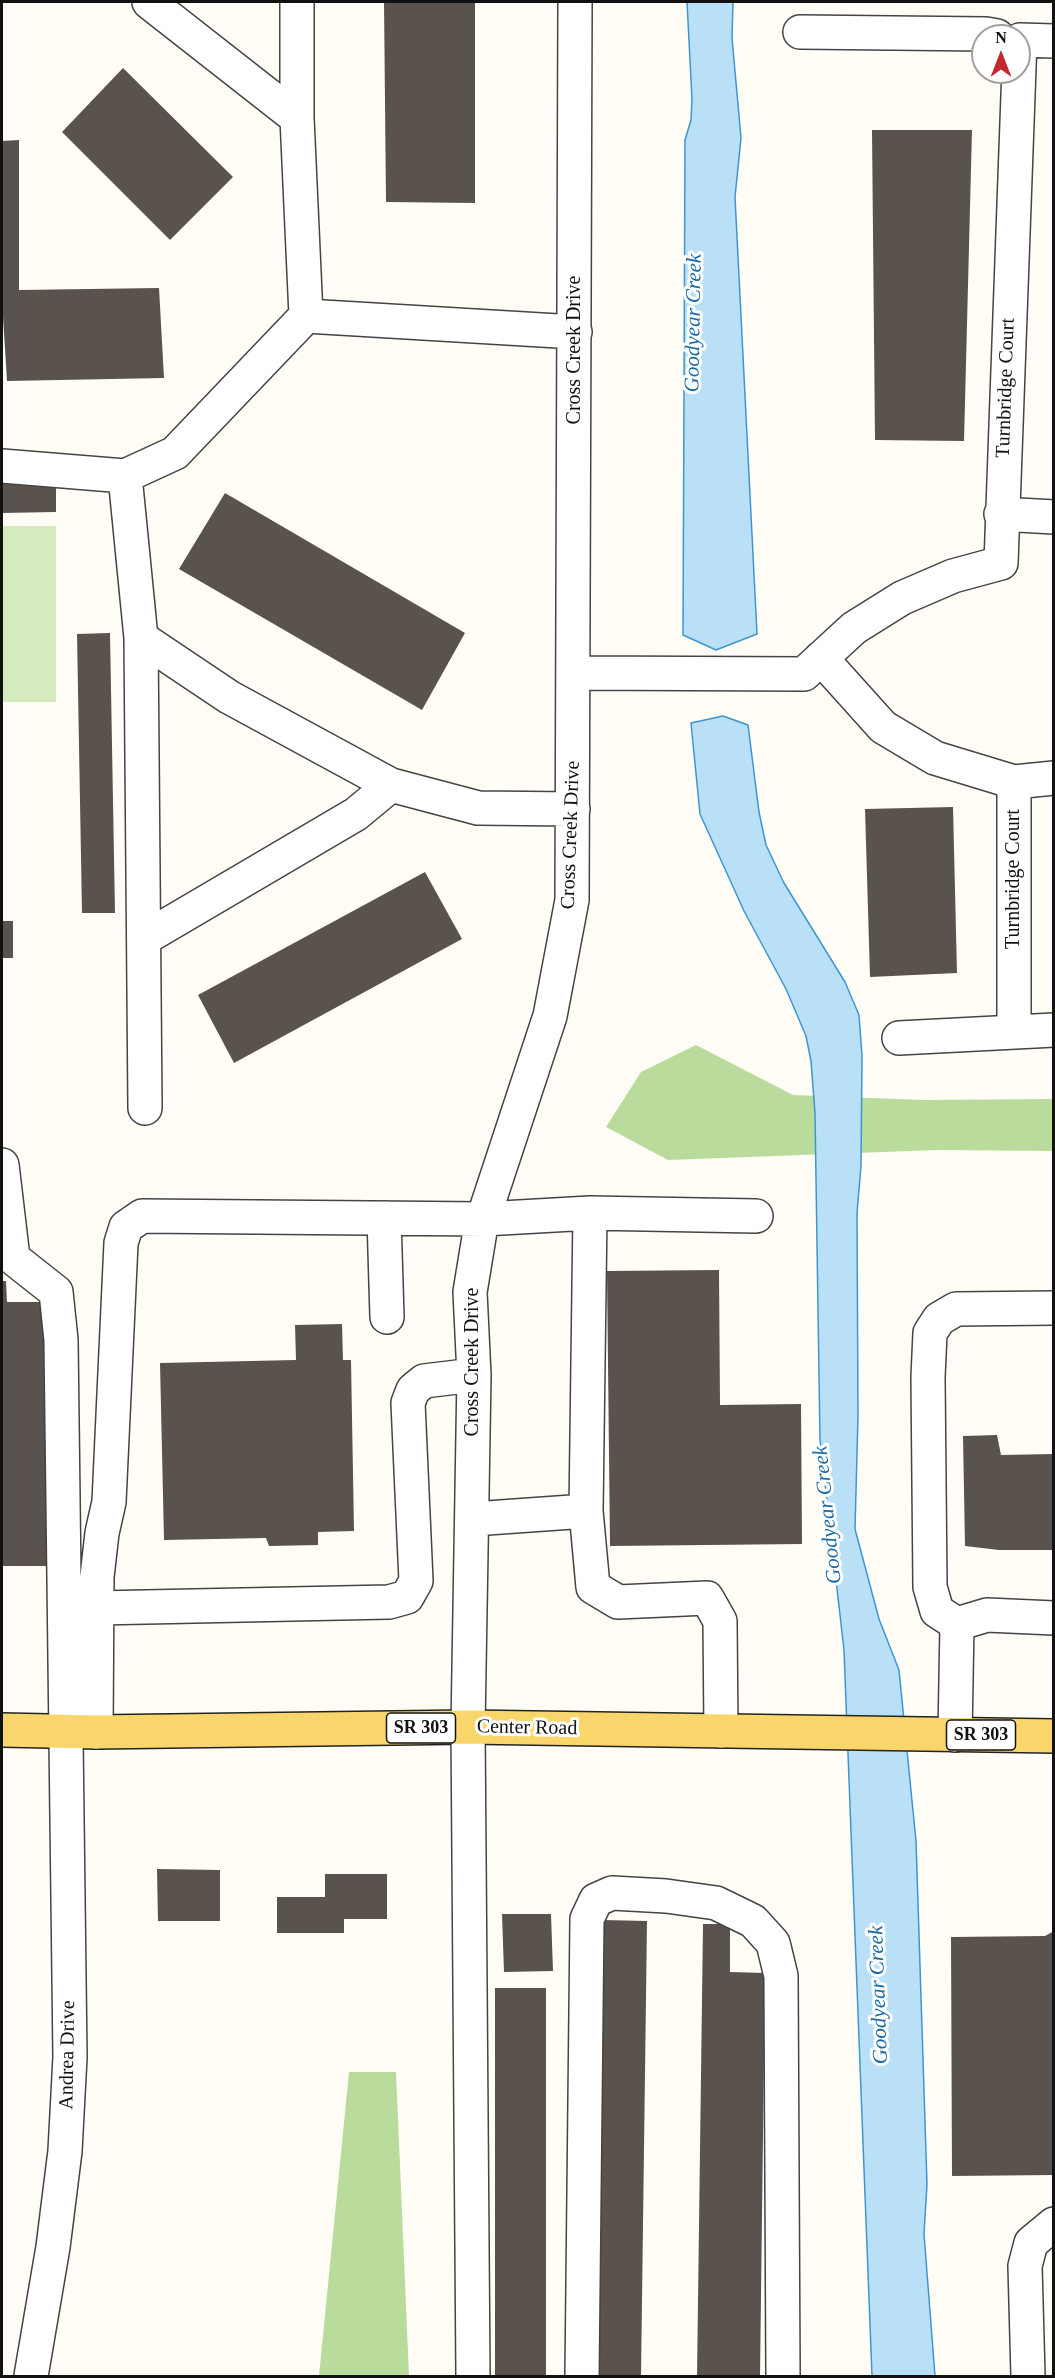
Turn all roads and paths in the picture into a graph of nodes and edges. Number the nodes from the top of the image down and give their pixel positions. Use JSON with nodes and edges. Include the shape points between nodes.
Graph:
{"nodes":[{"id":1,"x":149,"y":2,"type":"edge"},
{"id":2,"x":297,"y":2,"type":"edge"},
{"id":3,"x":574,"y":2,"type":"edge"},
{"id":4,"x":800,"y":32,"type":"dead end"},
{"id":5,"x":971,"y":34,"type":"edge"},
{"id":6,"x":1031,"y":39,"type":"edge"},
{"id":7,"x":1053,"y":40,"type":"edge"},
{"id":8,"x":1011,"y":84,"type":"edge"},
{"id":9,"x":297,"y":118,"type":"junction"},
{"id":10,"x":306,"y":316,"type":"junction"},
{"id":11,"x":574,"y":332,"type":"junction"},
{"id":12,"x":2,"y":466,"type":"edge"},
{"id":13,"x":125,"y":476,"type":"junction"},
{"id":14,"x":1001,"y":514,"type":"junction"},
{"id":15,"x":1053,"y":517,"type":"edge"},
{"id":16,"x":141,"y":638,"type":"junction"},
{"id":17,"x":821,"y":658,"type":"junction"},
{"id":18,"x":574,"y":673,"type":"junction"},
{"id":19,"x":1053,"y":778,"type":"edge"},
{"id":20,"x":1014,"y":782,"type":"junction"},
{"id":21,"x":391,"y":785,"type":"junction"},
{"id":22,"x":573,"y":809,"type":"junction"},
{"id":23,"x":145,"y":938,"type":"junction"},
{"id":24,"x":1053,"y":1030,"type":"edge"},
{"id":25,"x":1014,"y":1032,"type":"junction"},
{"id":26,"x":899,"y":1038,"type":"dead end"},
{"id":27,"x":145,"y":1108,"type":"dead end"},
{"id":28,"x":2,"y":1165,"type":"edge"},
{"id":29,"x":590,"y":1213,"type":"junction"},
{"id":30,"x":756,"y":1216,"type":"dead end"},
{"id":31,"x":384,"y":1218,"type":"junction"},
{"id":32,"x":484,"y":1219,"type":"junction"},
{"id":33,"x":1053,"y":1308,"type":"edge"},
{"id":34,"x":387,"y":1317,"type":"dead end"},
{"id":35,"x":474,"y":1376,"type":"junction"},
{"id":36,"x":586,"y":1511,"type":"junction"},
{"id":37,"x":473,"y":1519,"type":"junction"},
{"id":38,"x":97,"y":1608,"type":"junction"},
{"id":39,"x":1053,"y":1618,"type":"edge"},
{"id":40,"x":957,"y":1624,"type":"junction"},
{"id":41,"x":468,"y":1728,"type":"junction"},
{"id":42,"x":2,"y":1730,"type":"edge"},
{"id":43,"x":80,"y":1731,"type":"junction"},
{"id":44,"x":721,"y":1731,"type":"junction"},
{"id":45,"x":956,"y":1735,"type":"junction"},
{"id":46,"x":1053,"y":1736,"type":"edge"},
{"id":47,"x":1053,"y":2224,"type":"edge"},
{"id":48,"x":31,"y":2376,"type":"edge"},
{"id":49,"x":473,"y":2376,"type":"edge"},
{"id":50,"x":582,"y":2376,"type":"edge"},
{"id":51,"x":783,"y":2376,"type":"edge"},
{"id":52,"x":1028,"y":2376,"type":"edge"}],
"edges":[{"from":1,"to":9,"type":"street"},
{"from":2,"to":9,"type":"street"},
{"from":3,"to":11,"type":"street","name":"Cross Creek Drive"},
{"from":4,"to":5,"type":"street"},
{"from":6,"to":7,"type":"street"},
{"from":8,"to":14,"type":"street","name":"Turnbridge Court"},
{"from":9,"to":10,"type":"street"},
{"from":10,"to":11,"type":"street"},
{"from":10,"to":13,"type":"street","via":[[175,453]]},
{"from":11,"to":18,"type":"street","name":"Cross Creek Drive"},
{"from":12,"to":13,"type":"street"},
{"from":13,"to":16,"type":"street"},
{"from":14,"to":15,"type":"street"},
{"from":14,"to":17,"type":"street","name":"Turnbridge Court","via":[[1001,563],[953,576],[902,598],[854,628]]},
{"from":16,"to":21,"type":"street","via":[[229,697]]},
{"from":16,"to":23,"type":"street"},
{"from":17,"to":18,"type":"street","name":"Turnbridge Court","via":[[804,674]]},
{"from":17,"to":20,"type":"street","name":"Turnbridge Court","via":[[883,727],[934,758]]},
{"from":18,"to":22,"type":"street","name":"Cross Creek Drive"},
{"from":19,"to":20,"type":"street"},
{"from":20,"to":25,"type":"street","name":"Turnbridge Court"},
{"from":21,"to":22,"type":"street","via":[[478,808]]},
{"from":21,"to":23,"type":"street","via":[[356,814]]},
{"from":22,"to":32,"type":"street","name":"Cross Creek Drive","via":[[572,900],[550,1016]]},
{"from":23,"to":27,"type":"street"},
{"from":24,"to":25,"type":"street"},
{"from":25,"to":26,"type":"street"},
{"from":28,"to":43,"type":"street","via":[[13,1258],[56,1292],[61,1340],[64,1580]]},
{"from":29,"to":30,"type":"street"},
{"from":29,"to":32,"type":"street"},
{"from":29,"to":36,"type":"street"},
{"from":31,"to":32,"type":"street"},
{"from":31,"to":34,"type":"street"},
{"from":31,"to":38,"type":"street","via":[[142,1216],[126,1227],[121,1243],[109,1502],[102,1533]]},
{"from":32,"to":35,"type":"street","name":"Cross Creek Drive","via":[[470,1292]]},
{"from":33,"to":40,"type":"street","via":[[956,1310],[939,1319],[930,1333],[930,1587],[937,1611]]},
{"from":35,"to":37,"type":"street","name":"Cross Creek Drive"},
{"from":35,"to":38,"type":"street","via":[[424,1381],[413,1390],[408,1403],[416,1581],[407,1597],[389,1602]]},
{"from":36,"to":37,"type":"street"},
{"from":36,"to":44,"type":"street","via":[[593,1587],[618,1602],[707,1598],[720,1621]]},
{"from":37,"to":41,"type":"street","name":"Cross Creek Drive"},
{"from":38,"to":43,"type":"street"},
{"from":39,"to":40,"type":"street","via":[[987,1616]]},
{"from":40,"to":45,"type":"street"},
{"from":41,"to":43,"type":"main road","name":"Center Road","number":"SR 303"},
{"from":41,"to":44,"type":"main road","name":"Center Road","number":"SR 303"},
{"from":41,"to":49,"type":"street","name":"Cross Creek Drive"},
{"from":42,"to":43,"type":"main road","name":"Center Road","number":"SR 303"},
{"from":43,"to":48,"type":"street","name":"Andrea Drive","via":[[65,2151]]},
{"from":44,"to":45,"type":"main road","name":"Center Road","number":"SR 303"},
{"from":45,"to":46,"type":"main road","name":"Center Road","number":"SR 303"},
{"from":47,"to":52,"type":"street","via":[[1031,2243],[1025,2266]]},
{"from":50,"to":51,"type":"street","via":[[587,1918],[596,1900],[612,1893],[716,1903],[753,1921],[772,1943],[781,1976]]}]}
